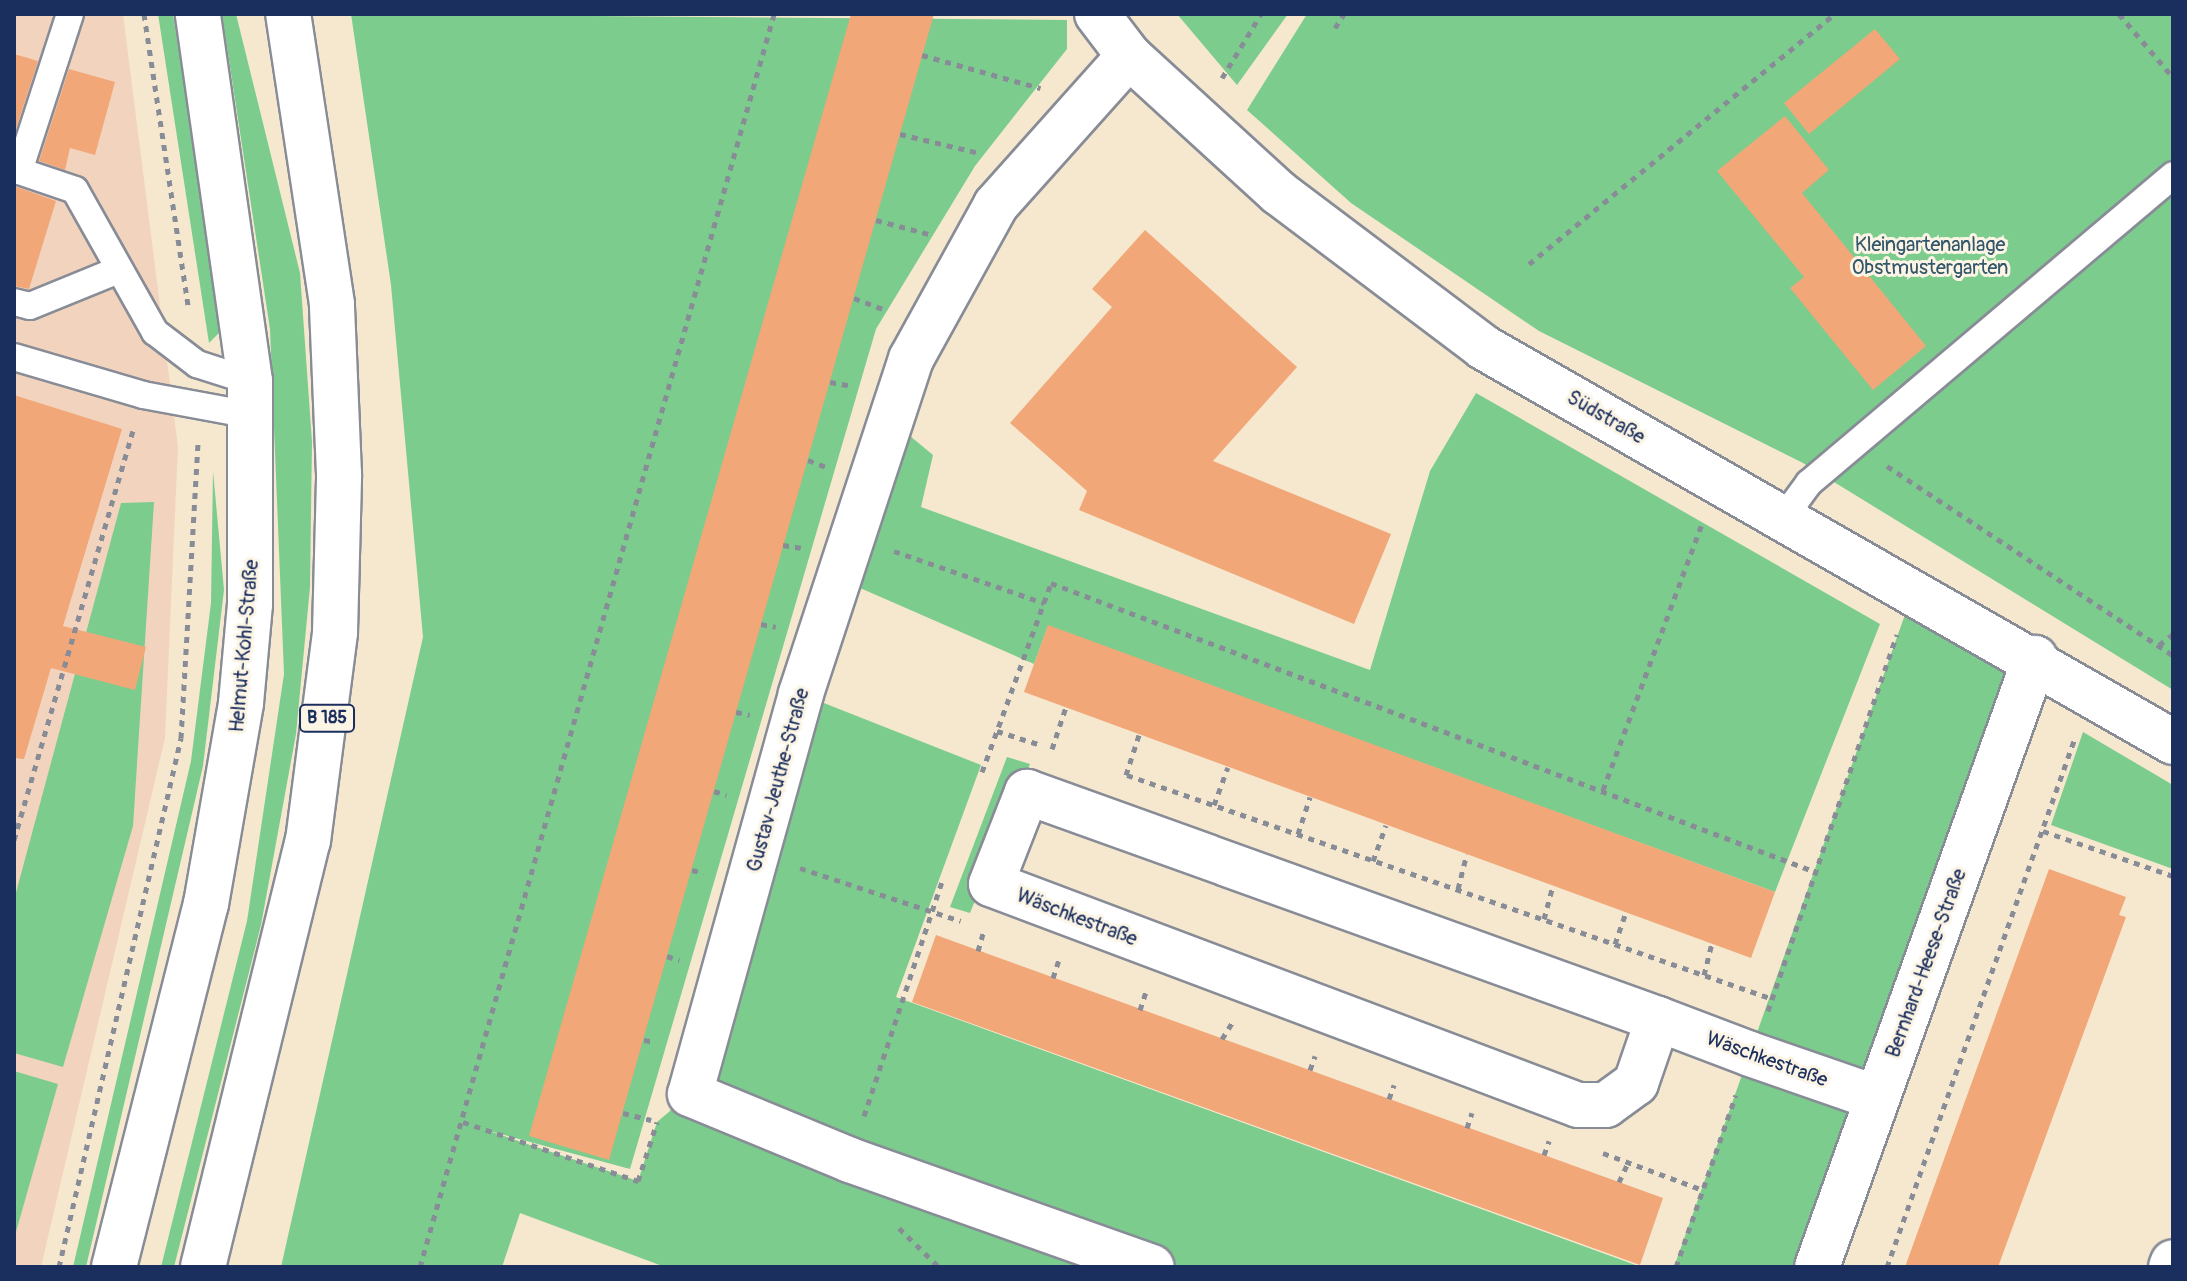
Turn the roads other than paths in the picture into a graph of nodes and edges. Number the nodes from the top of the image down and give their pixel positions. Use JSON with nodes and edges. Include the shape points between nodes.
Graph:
{"nodes":[{"id":1,"x":70,"y":14,"type":"edge"},
{"id":2,"x":198,"y":14,"type":"edge"},
{"id":3,"x":288,"y":14,"type":"edge"},
{"id":4,"x":1097,"y":14,"type":"edge"},
{"id":5,"x":1129,"y":56,"type":"junction"},
{"id":6,"x":2173,"y":175,"type":"edge"},
{"id":7,"x":118,"y":270,"type":"junction"},
{"id":8,"x":14,"y":302,"type":"edge"},
{"id":9,"x":14,"y":357,"type":"edge"},
{"id":10,"x":250,"y":398,"type":"junction"},
{"id":11,"x":1784,"y":517,"type":"junction"},
{"id":12,"x":2035,"y":658,"type":"junction"},
{"id":13,"x":2173,"y":742,"type":"edge"},
{"id":14,"x":1658,"y":1019,"type":"junction"},
{"id":15,"x":1877,"y":1098,"type":"junction"},
{"id":16,"x":114,"y":1267,"type":"edge"},
{"id":17,"x":203,"y":1267,"type":"edge"},
{"id":18,"x":1152,"y":1267,"type":"edge"},
{"id":19,"x":1817,"y":1267,"type":"edge"}],
"edges":[{"from":1,"to":7,"type":"lane","via":[[19,171],[75,190]]},
{"from":2,"to":10,"type":"street","name":"Helmut-Kohl-Straße"},
{"from":3,"to":17,"type":"street","number":"B 185","via":[[332,304],[339,474],[335,632],[308,841]]},
{"from":4,"to":5,"type":"street","name":"Südstraße"},
{"from":5,"to":11,"type":"street","name":"Südstraße","via":[[1279,193],[1483,347]]},
{"from":5,"to":18,"type":"street","name":"Gustav-Jeuthe-Straße","via":[[996,205],[911,359],[801,694],[690,1094],[850,1160]]},
{"from":6,"to":11,"type":"lane","via":[[1809,483]]},
{"from":7,"to":8,"type":"lane","via":[[30,306]]},
{"from":7,"to":10,"type":"lane","via":[[155,332]]},
{"from":9,"to":10,"type":"lane","via":[[199,409]]},
{"from":10,"to":16,"type":"street","name":"Helmut-Kohl-Straße","via":[[250,604],[225,808]]},
{"from":11,"to":12,"type":"street","name":"Südstraße"},
{"from":12,"to":13,"type":"street","name":"Südstraße"},
{"from":12,"to":15,"type":"street","name":"Bernhard-Heese-Straße"},
{"from":14,"to":14,"type":"street","name":"Wäschkestraße","via":[[1027,792],[991,884],[1578,1105],[1606,1105],[1636,1083]]},
{"from":14,"to":15,"type":"street","name":"Wäschkestraße"},
{"from":15,"to":19,"type":"street","name":"Bernhard-Heese-Straße"}]}
